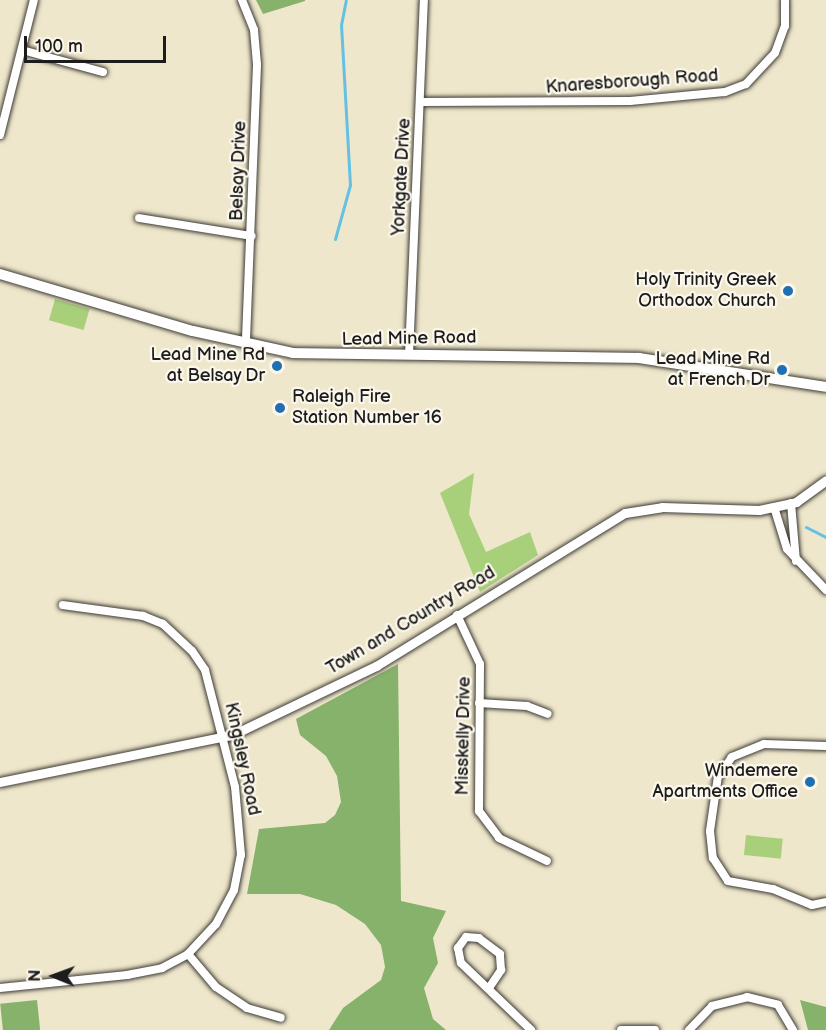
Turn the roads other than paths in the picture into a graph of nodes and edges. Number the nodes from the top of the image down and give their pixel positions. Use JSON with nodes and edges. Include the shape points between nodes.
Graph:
{"nodes":[{"id":1,"x":34,"y":0,"type":"edge"},
{"id":2,"x":242,"y":0,"type":"edge"},
{"id":3,"x":424,"y":0,"type":"edge"},
{"id":4,"x":785,"y":0,"type":"edge"},
{"id":5,"x":22,"y":50,"type":"junction"},
{"id":6,"x":103,"y":72,"type":"dead end"},
{"id":7,"x":421,"y":102,"type":"junction"},
{"id":8,"x":0,"y":135,"type":"edge"},
{"id":9,"x":139,"y":218,"type":"dead end"},
{"id":10,"x":252,"y":236,"type":"junction"},
{"id":11,"x":0,"y":274,"type":"edge"},
{"id":12,"x":246,"y":345,"type":"junction"},
{"id":13,"x":409,"y":355,"type":"junction"},
{"id":14,"x":826,"y":387,"type":"edge"},
{"id":15,"x":826,"y":480,"type":"edge"},
{"id":16,"x":790,"y":503,"type":"junction"},
{"id":17,"x":774,"y":507,"type":"junction"},
{"id":18,"x":796,"y":561,"type":"junction"},
{"id":19,"x":826,"y":590,"type":"edge"},
{"id":20,"x":63,"y":605,"type":"dead end"},
{"id":21,"x":457,"y":615,"type":"junction"},
{"id":22,"x":479,"y":703,"type":"junction"},
{"id":23,"x":548,"y":714,"type":"dead end"},
{"id":24,"x":222,"y":739,"type":"junction"},
{"id":25,"x":826,"y":746,"type":"edge"},
{"id":26,"x":0,"y":783,"type":"edge"},
{"id":27,"x":547,"y":861,"type":"dead end"},
{"id":28,"x":826,"y":902,"type":"edge"},
{"id":29,"x":189,"y":954,"type":"junction"},
{"id":30,"x":0,"y":988,"type":"edge"},
{"id":31,"x":489,"y":988,"type":"junction"},
{"id":32,"x":281,"y":1018,"type":"dead end"},
{"id":33,"x":531,"y":1030,"type":"edge"},
{"id":34,"x":621,"y":1030,"type":"edge"},
{"id":35,"x":655,"y":1030,"type":"edge"},
{"id":36,"x":689,"y":1030,"type":"edge"},
{"id":37,"x":794,"y":1030,"type":"edge"}],
"edges":[{"from":1,"to":5,"type":"street"},
{"from":2,"to":10,"type":"street","name":"Belsay Drive","via":[[254,30],[257,65]]},
{"from":3,"to":7,"type":"street","name":"Yorkgate Drive"},
{"from":4,"to":7,"type":"street","name":"Knaresborough Road","via":[[784,26],[775,53],[746,84],[725,92],[621,101]]},
{"from":5,"to":6,"type":"street"},
{"from":5,"to":8,"type":"street"},
{"from":7,"to":13,"type":"street","name":"Yorkgate Drive"},
{"from":9,"to":10,"type":"street"},
{"from":10,"to":12,"type":"street","name":"Belsay Drive"},
{"from":11,"to":12,"type":"main road","name":"Lead Mine Road"},
{"from":12,"to":13,"type":"main road","name":"Lead Mine Road","via":[[324,356]]},
{"from":13,"to":14,"type":"main road","name":"Lead Mine Road","via":[[639,358]]},
{"from":15,"to":16,"type":"street","name":"Town and Country Road"},
{"from":16,"to":17,"type":"street","name":"Town and Country Road"},
{"from":16,"to":18,"type":"street"},
{"from":17,"to":18,"type":"street"},
{"from":17,"to":21,"type":"street","name":"Town and Country Road","via":[[649,508],[625,513]]},
{"from":18,"to":19,"type":"street"},
{"from":20,"to":24,"type":"street","name":"Kingsley Road","via":[[143,616],[178,636],[205,670]]},
{"from":21,"to":22,"type":"street","name":"Misskelly Drive","via":[[477,651]]},
{"from":21,"to":24,"type":"street","name":"Town and Country Road","via":[[376,666]]},
{"from":22,"to":23,"type":"street","via":[[527,706]]},
{"from":22,"to":27,"type":"street","name":"Misskelly Drive","via":[[479,811],[499,838]]},
{"from":24,"to":26,"type":"street","name":"Town and Country Road"},
{"from":24,"to":29,"type":"street","name":"Kingsley Road","via":[[241,819],[241,855],[234,890],[216,924]]},
{"from":25,"to":28,"type":"street","via":[[765,744],[732,757],[718,776],[710,831],[713,858],[728,881],[773,890],[812,905]]},
{"from":29,"to":30,"type":"street","name":"Kingsley Road","via":[[162,968],[127,975]]},
{"from":29,"to":32,"type":"street","via":[[224,992],[247,1008]]},
{"from":31,"to":31,"type":"street","via":[[460,963],[458,948],[466,937],[479,938],[500,954],[501,970]]},
{"from":31,"to":33,"type":"street"},
{"from":34,"to":35,"type":"street"},
{"from":36,"to":37,"type":"street","via":[[712,1006],[747,997],[778,1005]]}]}
